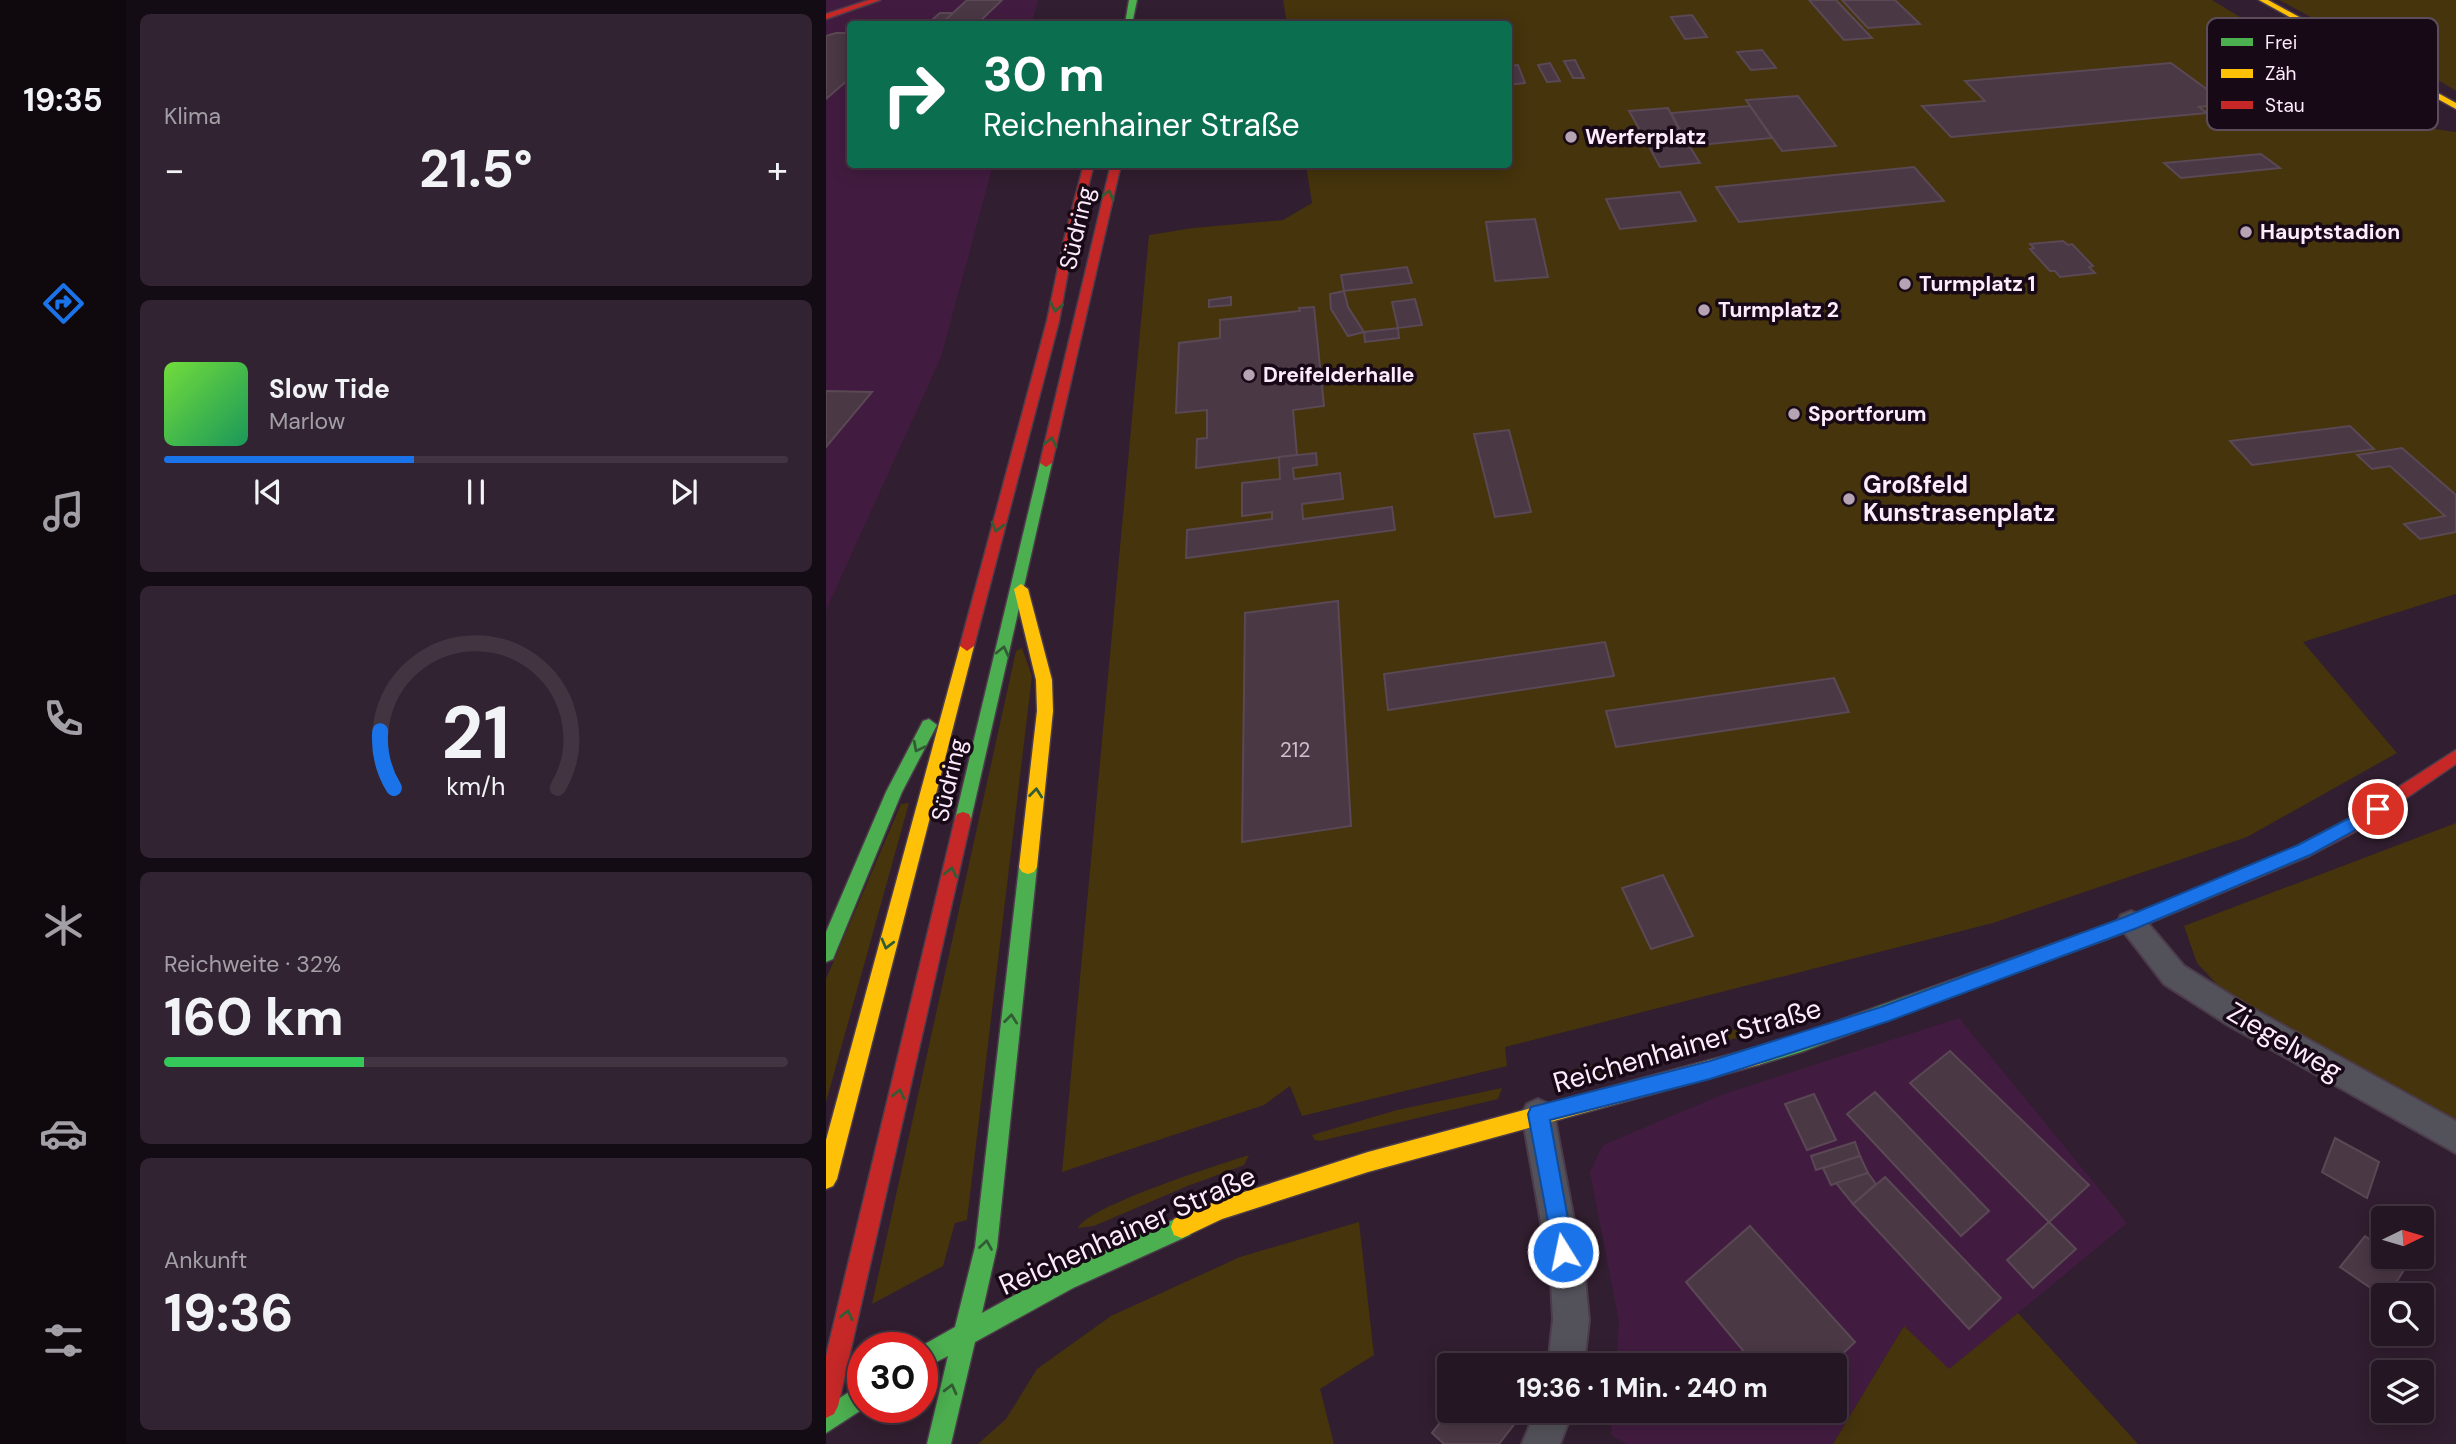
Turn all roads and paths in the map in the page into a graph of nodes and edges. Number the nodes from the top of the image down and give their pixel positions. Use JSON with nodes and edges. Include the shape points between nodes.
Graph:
{"nodes":[{"id":1,"x":876,"y":0,"type":"edge"},
{"id":2,"x":2263,"y":0,"type":"edge"},
{"id":3,"x":826,"y":17,"type":"edge"},
{"id":4,"x":2296,"y":18,"type":"edge"},
{"id":5,"x":2438,"y":96,"type":"edge"},
{"id":6,"x":2456,"y":106,"type":"edge"},
{"id":7,"x":1088,"y":168,"type":"edge"},
{"id":8,"x":1114,"y":168,"type":"edge"},
{"id":9,"x":1019,"y":580,"type":"junction"},
{"id":10,"x":960,"y":665,"type":"junction"},
{"id":11,"x":2456,"y":756,"type":"edge"},
{"id":12,"x":2131,"y":923,"type":"junction"},
{"id":13,"x":826,"y":954,"type":"edge"},
{"id":14,"x":1538,"y":1114,"type":"junction"},
{"id":15,"x":2456,"y":1138,"type":"edge"},
{"id":16,"x":826,"y":1179,"type":"edge"},
{"id":17,"x":964,"y":1335,"type":"junction"},
{"id":18,"x":938,"y":1349,"type":"edge"},
{"id":19,"x":1567,"y":1353,"type":"edge"},
{"id":20,"x":826,"y":1406,"type":"edge"},
{"id":21,"x":847,"y":1406,"type":"edge"},
{"id":22,"x":826,"y":1421,"type":"edge"},
{"id":23,"x":1550,"y":1423,"type":"edge"},
{"id":24,"x":939,"y":1444,"type":"edge"},
{"id":25,"x":1541,"y":1444,"type":"edge"}],
"edges":[{"from":1,"to":3,"type":"main road"},
{"from":2,"to":4,"type":"main road"},
{"from":5,"to":6,"type":"main road"},
{"from":7,"to":10,"type":"main road","name":"Südring","one_way":true,"via":[[1053,321]]},
{"from":9,"to":8,"type":"main road","name":"Südring","one_way":true},
{"from":17,"to":9,"type":"main road","one_way":true,"via":[[986,1247],[1045,711],[1044,680]]},
{"from":20,"to":9,"type":"main road","name":"Südring","one_way":true},
{"from":10,"to":13,"type":"main road","one_way":true,"via":[[894,792]]},
{"from":10,"to":16,"type":"main road","name":"Südring","one_way":true},
{"from":11,"to":12,"type":"main road","name":"Reichenhainer Straße","via":[[2358,822],[2304,850]]},
{"from":12,"to":14,"type":"main road","name":"Reichenhainer Straße","via":[[1801,1042]]},
{"from":12,"to":15,"type":"street","name":"Ziegelweg","via":[[2174,975]]},
{"from":14,"to":17,"type":"main road","name":"Reichenhainer Straße","via":[[1219,1210],[1065,1280]]},
{"from":14,"to":19,"type":"street","via":[[1568,1279]]},
{"from":17,"to":18,"type":"main road","name":"Reichenhainer Straße"},
{"from":24,"to":17,"type":"main road","one_way":true},
{"from":21,"to":22,"type":"main road"},
{"from":23,"to":25,"type":"street"}]}
